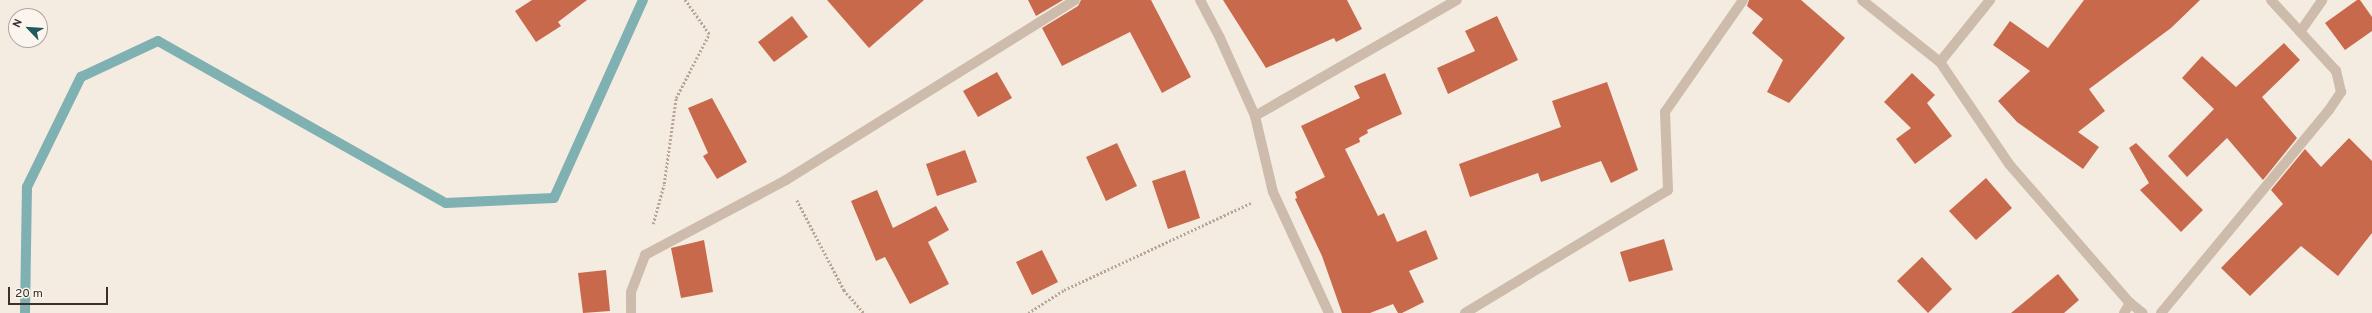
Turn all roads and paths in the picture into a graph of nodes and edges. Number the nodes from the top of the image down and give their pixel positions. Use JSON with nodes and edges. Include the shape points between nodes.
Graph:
{"nodes":[{"id":1,"x":685,"y":0,"type":"edge"},
{"id":2,"x":1075,"y":0,"type":"edge"},
{"id":3,"x":1200,"y":0,"type":"edge"},
{"id":4,"x":1457,"y":0,"type":"edge"},
{"id":5,"x":1743,"y":0,"type":"edge"},
{"id":6,"x":1862,"y":0,"type":"edge"},
{"id":7,"x":1990,"y":0,"type":"edge"},
{"id":8,"x":2271,"y":0,"type":"edge"},
{"id":9,"x":2322,"y":0,"type":"edge"},
{"id":10,"x":2300,"y":32,"type":"junction"},
{"id":11,"x":1940,"y":62,"type":"junction"},
{"id":12,"x":1255,"y":116,"type":"junction"},
{"id":13,"x":786,"y":180,"type":"junction"},
{"id":14,"x":1273,"y":192,"type":"junction"},
{"id":15,"x":645,"y":255,"type":"junction"},
{"id":16,"x":2130,"y":303,"type":"junction"},
{"id":17,"x":631,"y":313,"type":"edge"},
{"id":18,"x":864,"y":313,"type":"edge"},
{"id":19,"x":1028,"y":313,"type":"edge"},
{"id":20,"x":1329,"y":313,"type":"edge"},
{"id":21,"x":1465,"y":313,"type":"edge"},
{"id":22,"x":2124,"y":313,"type":"edge"},
{"id":23,"x":2143,"y":313,"type":"edge"},
{"id":24,"x":2161,"y":313,"type":"edge"}],
"edges":[{"from":1,"to":15,"type":"path","via":[[708,34],[676,98],[664,184]]},
{"from":2,"to":13,"type":"street"},
{"from":3,"to":12,"type":"street"},
{"from":4,"to":12,"type":"street"},
{"from":5,"to":21,"type":"street","via":[[1666,112],[1668,190]]},
{"from":6,"to":11,"type":"street"},
{"from":7,"to":11,"type":"street"},
{"from":8,"to":10,"type":"street"},
{"from":9,"to":10,"type":"street"},
{"from":10,"to":24,"type":"street","via":[[2336,71],[2341,92],[2330,110]]},
{"from":11,"to":16,"type":"street","via":[[2009,164]]},
{"from":12,"to":14,"type":"street"},
{"from":13,"to":15,"type":"street"},
{"from":13,"to":18,"type":"path","via":[[844,290]]},
{"from":14,"to":19,"type":"path","via":[[1064,290]]},
{"from":14,"to":20,"type":"street"},
{"from":15,"to":17,"type":"street","via":[[631,292]]},
{"from":16,"to":22,"type":"street"},
{"from":16,"to":23,"type":"street"}]}
